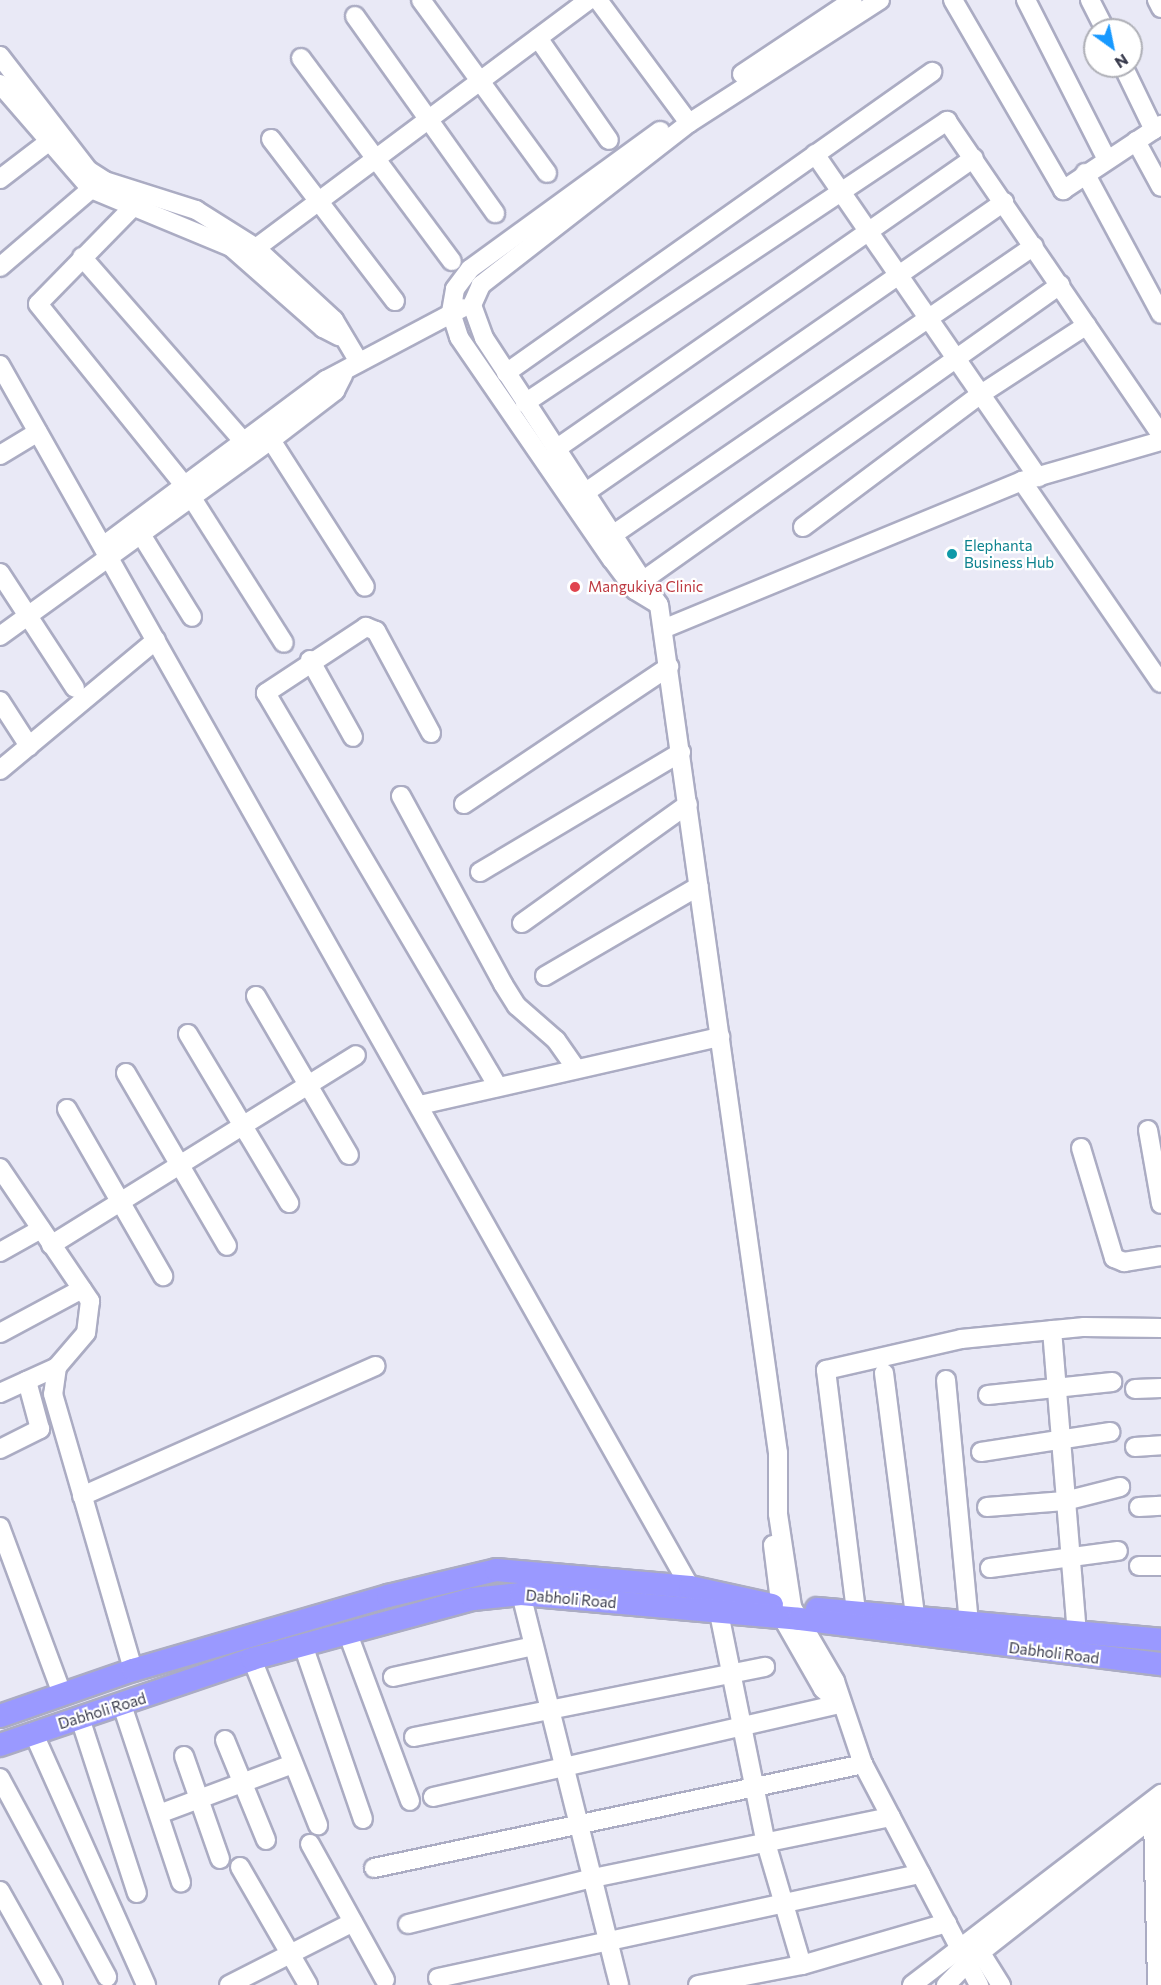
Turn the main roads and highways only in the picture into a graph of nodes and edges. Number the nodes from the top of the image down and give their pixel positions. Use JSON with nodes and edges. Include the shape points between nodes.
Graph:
{"nodes":[{"id":1,"x":788,"y":1612,"type":"junction"},
{"id":2,"x":1161,"y":1640,"type":"edge"},
{"id":3,"x":1161,"y":1664,"type":"edge"},
{"id":4,"x":0,"y":1716,"type":"edge"},
{"id":5,"x":0,"y":1745,"type":"edge"}],
"edges":[{"from":1,"to":2,"type":"main road","name":"Dabholi Road","via":[[856,1611]]},
{"from":1,"to":3,"type":"main road","name":"Dabholi Road"},
{"from":1,"to":4,"type":"main road","name":"Dabholi Road","via":[[690,1587],[496,1570],[388,1596],[133,1670]]},
{"from":1,"to":5,"type":"main road","name":"Dabholi Road","via":[[719,1613],[521,1594],[473,1599],[252,1659]]}]}
